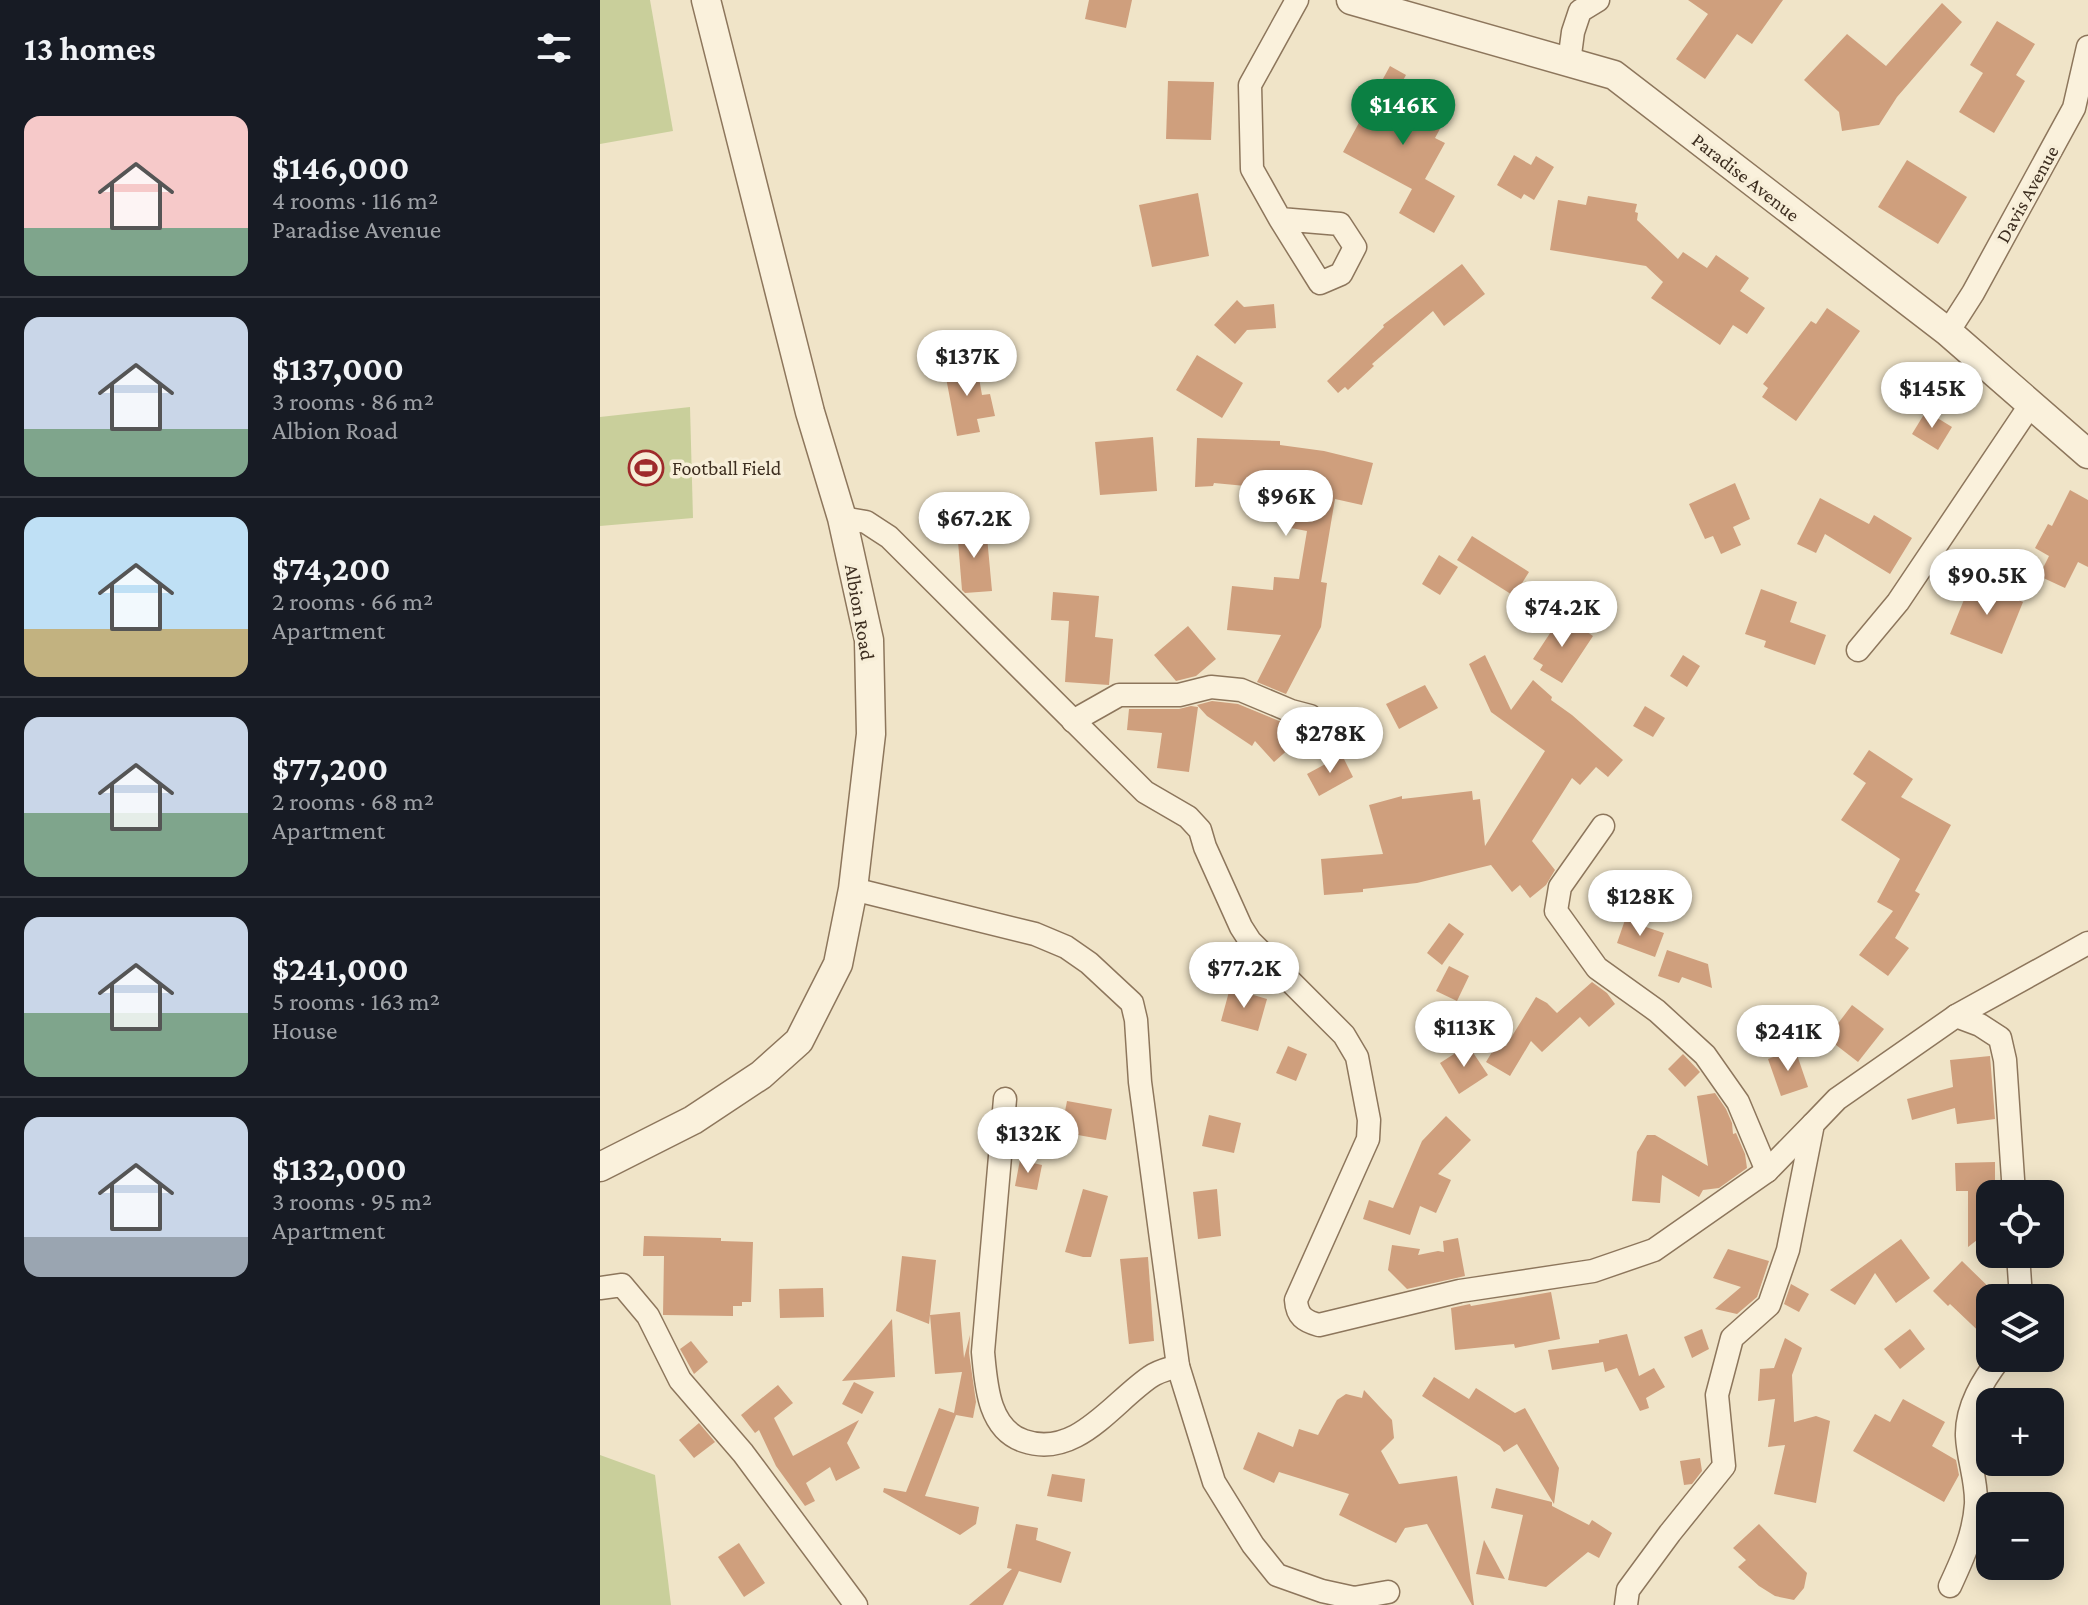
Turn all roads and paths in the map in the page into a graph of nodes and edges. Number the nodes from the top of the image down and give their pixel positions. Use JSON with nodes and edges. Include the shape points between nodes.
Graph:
{"nodes":[{"id":1,"x":706,"y":0,"type":"edge"},
{"id":2,"x":1297,"y":0,"type":"edge"},
{"id":3,"x":1351,"y":0,"type":"edge"},
{"id":4,"x":1565,"y":0,"type":"edge"},
{"id":5,"x":1598,"y":0,"type":"edge"},
{"id":6,"x":1576,"y":22,"type":"junction"},
{"id":7,"x":2088,"y":47,"type":"edge"},
{"id":8,"x":1569,"y":62,"type":"junction"},
{"id":9,"x":1280,"y":219,"type":"dead end"},
{"id":10,"x":1948,"y":332,"type":"junction"},
{"id":11,"x":2031,"y":404,"type":"junction"},
{"id":12,"x":2088,"y":454,"type":"edge"},
{"id":13,"x":842,"y":518,"type":"junction"},
{"id":14,"x":1858,"y":650,"type":"dead end"},
{"id":15,"x":1310,"y":716,"type":"dead end"},
{"id":16,"x":1073,"y":721,"type":"junction"},
{"id":17,"x":1603,"y":826,"type":"dead end"},
{"id":18,"x":853,"y":889,"type":"junction"},
{"id":19,"x":2088,"y":943,"type":"edge"},
{"id":20,"x":1956,"y":1016,"type":"junction"},
{"id":21,"x":1005,"y":1099,"type":"dead end"},
{"id":22,"x":1813,"y":1124,"type":"junction"},
{"id":23,"x":600,"y":1167,"type":"edge"},
{"id":24,"x":1767,"y":1171,"type":"junction"},
{"id":25,"x":2013,"y":1180,"type":"edge"},
{"id":26,"x":600,"y":1288,"type":"edge"},
{"id":27,"x":1178,"y":1366,"type":"junction"},
{"id":28,"x":1989,"y":1372,"type":"edge"},
{"id":29,"x":1950,"y":1586,"type":"dead end"},
{"id":30,"x":1388,"y":1592,"type":"dead end"},
{"id":31,"x":856,"y":1605,"type":"edge"},
{"id":32,"x":1626,"y":1605,"type":"edge"}],
"edges":[{"from":1,"to":13,"type":"street","name":"Albion Road","via":[[810,412]]},
{"from":2,"to":9,"type":"street","via":[[1250,85],[1252,169]]},
{"from":3,"to":8,"type":"street","name":"Paradise Avenue"},
{"from":4,"to":6,"type":"street"},
{"from":5,"to":6,"type":"street","via":[[1580,11]]},
{"from":6,"to":8,"type":"street"},
{"from":7,"to":10,"type":"street","name":"Davis Avenue","via":[[2074,108]]},
{"from":8,"to":10,"type":"street","name":"Paradise Avenue","via":[[1614,75]]},
{"from":10,"to":11,"type":"street","name":"Paradise Avenue"},
{"from":11,"to":12,"type":"street","name":"Paradise Avenue"},
{"from":11,"to":14,"type":"street","via":[[1898,602]]},
{"from":13,"to":16,"type":"street","via":[[866,522],[889,537]]},
{"from":13,"to":18,"type":"street","name":"Albion Road","via":[[869,640],[871,734]]},
{"from":15,"to":16,"type":"street","via":[[1241,690],[1211,687],[1179,695],[1119,695]]},
{"from":16,"to":24,"type":"street","via":[[1145,792],[1200,830],[1250,941],[1344,1035],[1357,1057],[1368,1139],[1296,1300],[1301,1317],[1319,1325],[1460,1291],[1593,1271],[1654,1250]]},
{"from":17,"to":24,"type":"street","via":[[1560,887],[1556,911],[1597,968],[1657,1011],[1705,1055],[1738,1102]]},
{"from":18,"to":23,"type":"street","name":"Albion Road","via":[[838,964],[799,1041],[761,1075],[693,1120]]},
{"from":18,"to":27,"type":"street","via":[[1035,934],[1089,963],[1132,1003]]},
{"from":19,"to":20,"type":"street"},
{"from":20,"to":22,"type":"street","via":[[1837,1099]]},
{"from":20,"to":25,"type":"street","via":[[2000,1038]]},
{"from":21,"to":27,"type":"street","via":[[983,1352],[986,1387],[996,1416],[1021,1440],[1041,1446],[1062,1442],[1093,1426],[1150,1377]]},
{"from":22,"to":24,"type":"street"},
{"from":22,"to":32,"type":"street","via":[[1788,1250],[1774,1291],[1769,1305],[1732,1338],[1717,1395],[1724,1466],[1628,1590]]},
{"from":26,"to":31,"type":"street","via":[[622,1285],[648,1316],[680,1380],[743,1453]]},
{"from":27,"to":30,"type":"street","via":[[1214,1482],[1277,1575],[1354,1598]]},
{"from":28,"to":29,"type":"street","via":[[1972,1407],[1967,1434],[1976,1500],[1973,1532]]}]}
